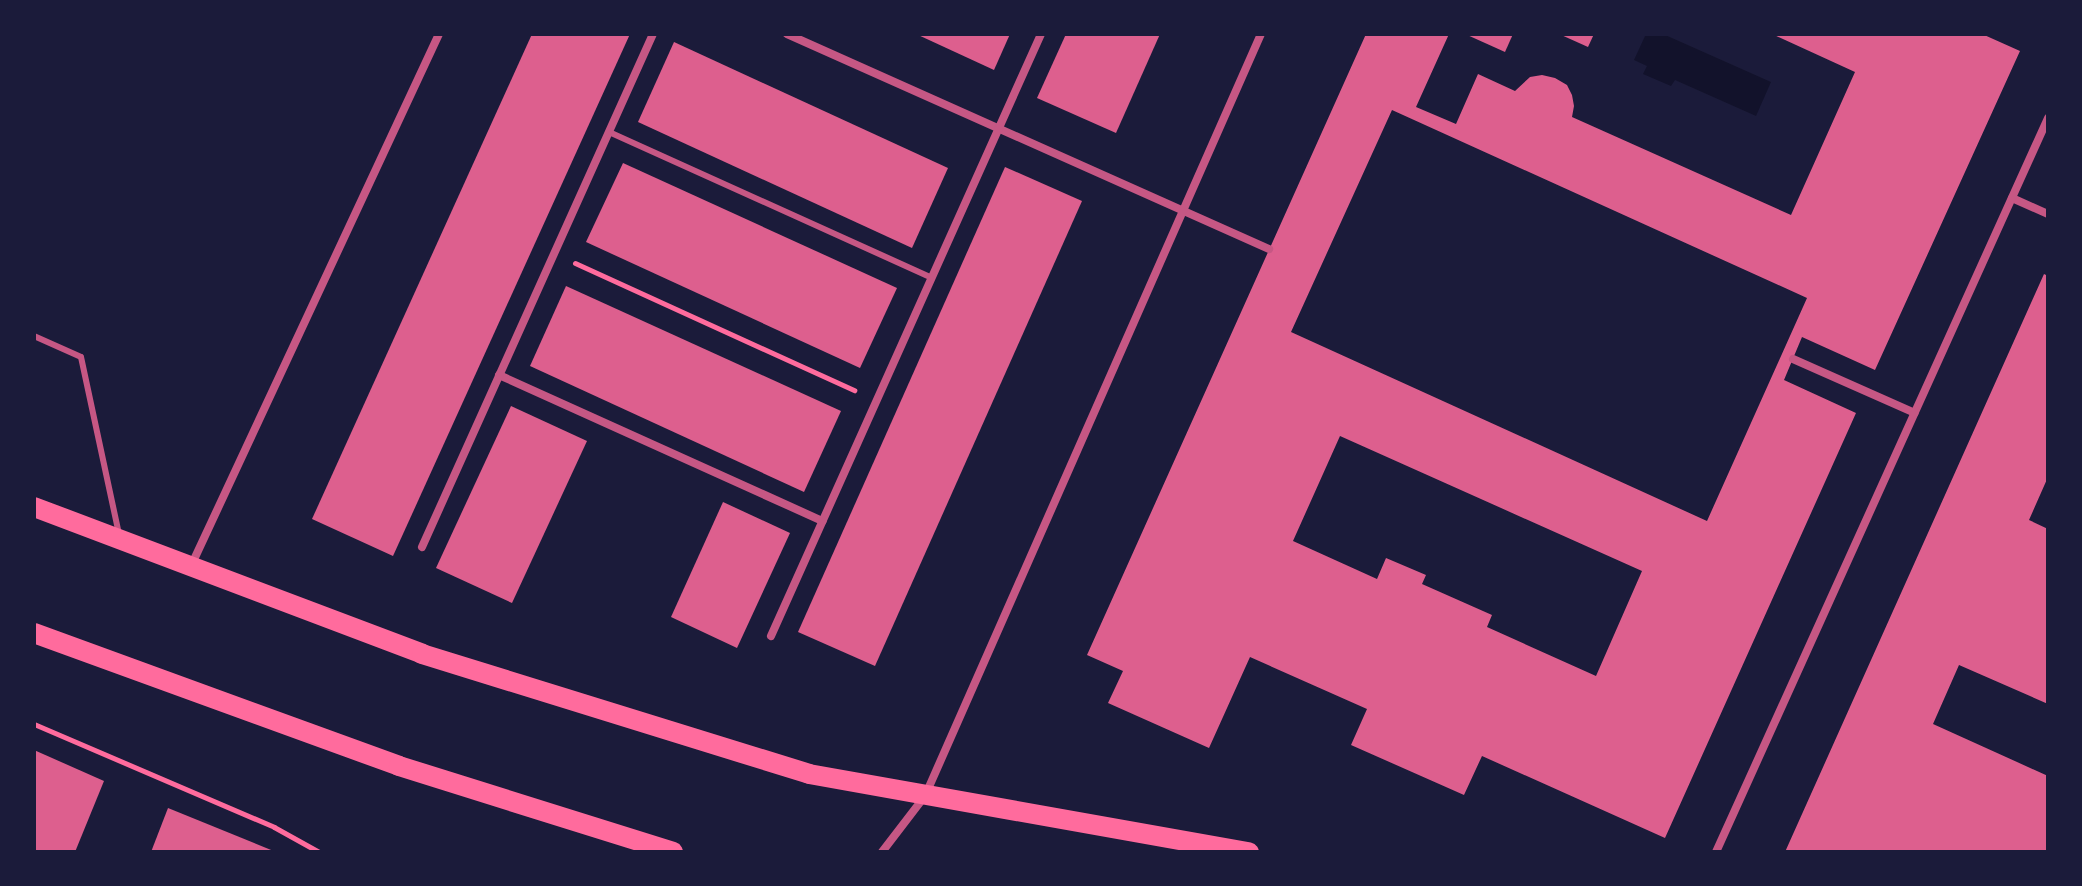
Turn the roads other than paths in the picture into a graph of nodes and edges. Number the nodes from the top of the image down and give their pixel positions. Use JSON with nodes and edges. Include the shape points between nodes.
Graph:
{"nodes":[{"id":1,"x":439,"y":34,"type":"edge"},
{"id":2,"x":653,"y":34,"type":"edge"},
{"id":3,"x":787,"y":34,"type":"edge"},
{"id":4,"x":1041,"y":34,"type":"edge"},
{"id":5,"x":1261,"y":34,"type":"edge"},
{"id":6,"x":2048,"y":118,"type":"edge"},
{"id":7,"x":999,"y":128,"type":"junction"},
{"id":8,"x":609,"y":132,"type":"junction"},
{"id":9,"x":2012,"y":198,"type":"junction"},
{"id":10,"x":1183,"y":210,"type":"junction"},
{"id":11,"x":2048,"y":214,"type":"edge"},
{"id":12,"x":1269,"y":249,"type":"dead end"},
{"id":13,"x":932,"y":278,"type":"junction"},
{"id":14,"x":34,"y":336,"type":"edge"},
{"id":15,"x":1793,"y":359,"type":"dead end"},
{"id":16,"x":499,"y":375,"type":"junction"},
{"id":17,"x":1915,"y":413,"type":"junction"},
{"id":18,"x":34,"y":507,"type":"edge"},
{"id":19,"x":823,"y":521,"type":"junction"},
{"id":20,"x":120,"y":542,"type":"junction"},
{"id":21,"x":422,"y":547,"type":"dead end"},
{"id":22,"x":190,"y":568,"type":"junction"},
{"id":23,"x":34,"y":633,"type":"edge"},
{"id":24,"x":771,"y":636,"type":"dead end"},
{"id":25,"x":925,"y":796,"type":"junction"},
{"id":26,"x":673,"y":852,"type":"edge"},
{"id":27,"x":882,"y":852,"type":"edge"},
{"id":28,"x":1249,"y":852,"type":"edge"},
{"id":29,"x":1716,"y":852,"type":"edge"}],
"edges":[{"from":1,"to":22,"type":"street"},
{"from":2,"to":8,"type":"street"},
{"from":3,"to":7,"type":"street"},
{"from":4,"to":7,"type":"street"},
{"from":5,"to":10,"type":"street"},
{"from":6,"to":9,"type":"street"},
{"from":7,"to":10,"type":"street"},
{"from":7,"to":13,"type":"street"},
{"from":8,"to":13,"type":"lane"},
{"from":8,"to":16,"type":"street"},
{"from":9,"to":11,"type":"street"},
{"from":9,"to":17,"type":"street"},
{"from":10,"to":12,"type":"street"},
{"from":10,"to":25,"type":"street"},
{"from":13,"to":19,"type":"street"},
{"from":14,"to":20,"type":"lane","via":[[81,357]]},
{"from":15,"to":17,"type":"street"},
{"from":16,"to":19,"type":"street"},
{"from":16,"to":21,"type":"street"},
{"from":17,"to":29,"type":"street"},
{"from":18,"to":20,"type":"main road"},
{"from":19,"to":24,"type":"street"},
{"from":20,"to":22,"type":"main road"},
{"from":22,"to":25,"type":"main road","via":[[422,654],[809,774]]},
{"from":23,"to":26,"type":"main road","via":[[399,766]]},
{"from":25,"to":27,"type":"street"},
{"from":25,"to":28,"type":"main road"}]}
